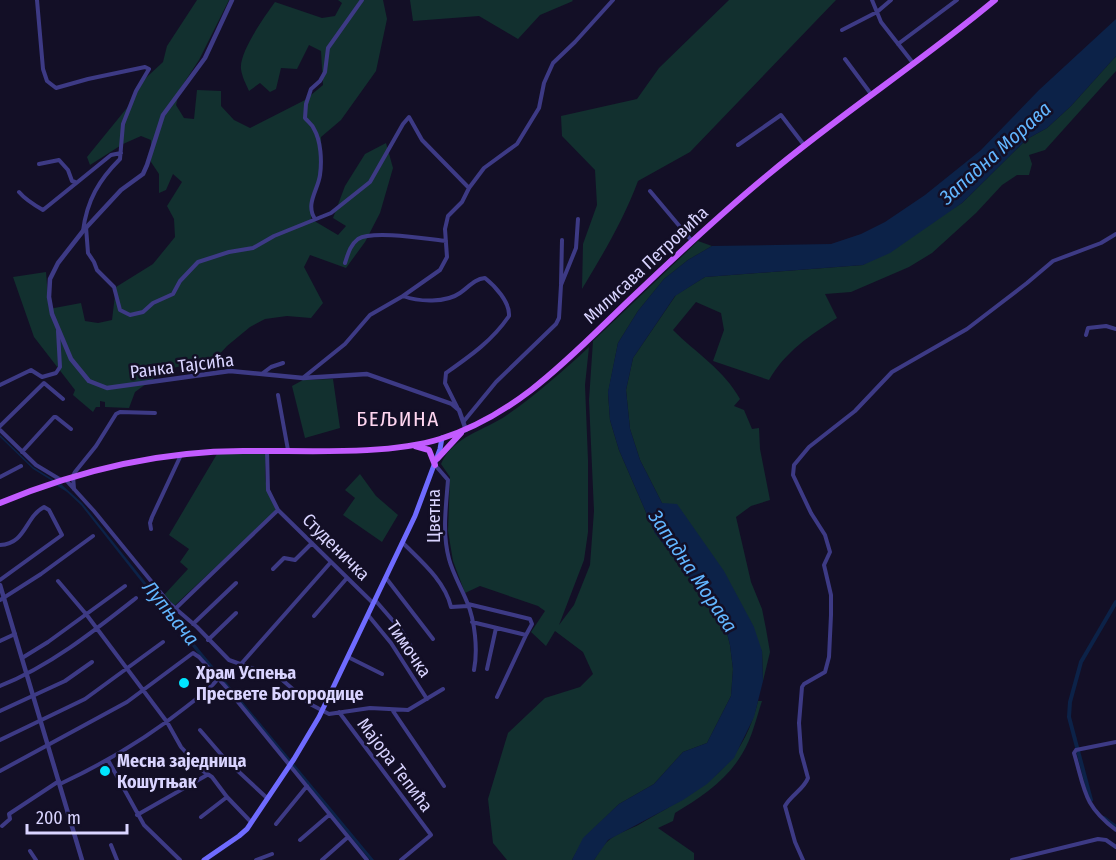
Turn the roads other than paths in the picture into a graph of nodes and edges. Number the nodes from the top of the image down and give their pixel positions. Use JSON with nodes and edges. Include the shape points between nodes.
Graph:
{"nodes":[{"id":1,"x":37,"y":0,"type":"edge"},
{"id":2,"x":232,"y":0,"type":"edge"},
{"id":3,"x":362,"y":0,"type":"edge"},
{"id":4,"x":613,"y":0,"type":"edge"},
{"id":5,"x":872,"y":0,"type":"edge"},
{"id":6,"x":891,"y":0,"type":"edge"},
{"id":7,"x":957,"y":0,"type":"edge"},
{"id":8,"x":995,"y":0,"type":"edge"},
{"id":9,"x":877,"y":12,"type":"junction"},
{"id":10,"x":842,"y":30,"type":"dead end"},
{"id":11,"x":898,"y":44,"type":"junction"},
{"id":12,"x":844,"y":59,"type":"dead end"},
{"id":13,"x":913,"y":63,"type":"junction"},
{"id":14,"x":871,"y":94,"type":"junction"},
{"id":15,"x":738,"y":145,"type":"dead end"},
{"id":16,"x":804,"y":146,"type":"junction"},
{"id":17,"x":120,"y":153,"type":"junction"},
{"id":18,"x":39,"y":164,"type":"dead end"},
{"id":19,"x":75,"y":182,"type":"junction"},
{"id":20,"x":470,"y":188,"type":"junction"},
{"id":21,"x":650,"y":190,"type":"dead end"},
{"id":22,"x":20,"y":192,"type":"dead end"},
{"id":23,"x":315,"y":219,"type":"junction"},
{"id":24,"x":578,"y":219,"type":"dead end"},
{"id":25,"x":84,"y":229,"type":"junction"},
{"id":26,"x":1116,"y":234,"type":"edge"},
{"id":27,"x":562,"y":240,"type":"dead end"},
{"id":28,"x":446,"y":241,"type":"junction"},
{"id":29,"x":692,"y":241,"type":"junction"},
{"id":30,"x":345,"y":263,"type":"dead end"},
{"id":31,"x":561,"y":285,"type":"junction"},
{"id":32,"x":403,"y":296,"type":"junction"},
{"id":33,"x":1116,"y":329,"type":"edge"},
{"id":34,"x":58,"y":330,"type":"junction"},
{"id":35,"x":1086,"y":335,"type":"dead end"},
{"id":36,"x":284,"y":363,"type":"dead end"},
{"id":37,"x":263,"y":374,"type":"junction"},
{"id":38,"x":303,"y":378,"type":"junction"},
{"id":39,"x":0,"y":385,"type":"edge"},
{"id":40,"x":278,"y":395,"type":"dead end"},
{"id":41,"x":63,"y":399,"type":"dead end"},
{"id":42,"x":457,"y":408,"type":"junction"},
{"id":43,"x":155,"y":412,"type":"dead end"},
{"id":44,"x":464,"y":422,"type":"junction"},
{"id":45,"x":0,"y":428,"type":"edge"},
{"id":46,"x":71,"y":429,"type":"dead end"},
{"id":47,"x":464,"y":430,"type":"junction"},
{"id":48,"x":442,"y":438,"type":"junction"},
{"id":49,"x":408,"y":445,"type":"junction"},
{"id":50,"x":267,"y":450,"type":"junction"},
{"id":51,"x":288,"y":450,"type":"junction"},
{"id":52,"x":22,"y":452,"type":"junction"},
{"id":53,"x":181,"y":454,"type":"junction"},
{"id":54,"x":436,"y":462,"type":"junction"},
{"id":55,"x":21,"y":466,"type":"dead end"},
{"id":56,"x":73,"y":476,"type":"junction"},
{"id":57,"x":0,"y":477,"type":"edge"},
{"id":58,"x":63,"y":479,"type":"junction"},
{"id":59,"x":74,"y":489,"type":"junction"},
{"id":60,"x":0,"y":503,"type":"edge"},
{"id":61,"x":279,"y":510,"type":"junction"},
{"id":62,"x":151,"y":529,"type":"dead end"},
{"id":63,"x":93,"y":536,"type":"dead end"},
{"id":64,"x":312,"y":543,"type":"junction"},
{"id":65,"x":403,"y":543,"type":"junction"},
{"id":66,"x":0,"y":545,"type":"edge"},
{"id":67,"x":331,"y":562,"type":"junction"},
{"id":68,"x":273,"y":569,"type":"dead end"},
{"id":69,"x":386,"y":577,"type":"junction"},
{"id":70,"x":347,"y":578,"type":"junction"},
{"id":71,"x":0,"y":580,"type":"edge"},
{"id":72,"x":58,"y":581,"type":"dead end"},
{"id":73,"x":236,"y":582,"type":"dead end"},
{"id":74,"x":0,"y":585,"type":"edge"},
{"id":75,"x":125,"y":586,"type":"dead end"},
{"id":76,"x":136,"y":598,"type":"dead end"},
{"id":77,"x":2,"y":599,"type":"edge"},
{"id":78,"x":374,"y":601,"type":"junction"},
{"id":79,"x":468,"y":605,"type":"junction"},
{"id":80,"x":175,"y":609,"type":"junction"},
{"id":81,"x":236,"y":613,"type":"dead end"},
{"id":82,"x":86,"y":614,"type":"junction"},
{"id":83,"x":368,"y":615,"type":"junction"},
{"id":84,"x":314,"y":616,"type":"dead end"},
{"id":85,"x":472,"y":622,"type":"junction"},
{"id":86,"x":193,"y":624,"type":"junction"},
{"id":87,"x":496,"y":628,"type":"junction"},
{"id":88,"x":96,"y":629,"type":"junction"},
{"id":89,"x":15,"y":634,"type":"junction"},
{"id":90,"x":526,"y":635,"type":"junction"},
{"id":91,"x":433,"y":639,"type":"dead end"},
{"id":92,"x":208,"y":640,"type":"junction"},
{"id":93,"x":0,"y":641,"type":"edge"},
{"id":94,"x":163,"y":642,"type":"dead end"},
{"id":95,"x":348,"y":657,"type":"junction"},
{"id":96,"x":22,"y":658,"type":"junction"},
{"id":97,"x":92,"y":662,"type":"dead end"},
{"id":98,"x":241,"y":664,"type":"junction"},
{"id":99,"x":423,"y":666,"type":"dead end"},
{"id":100,"x":487,"y":669,"type":"dead end"},
{"id":101,"x":127,"y":670,"type":"junction"},
{"id":102,"x":474,"y":670,"type":"dead end"},
{"id":103,"x":26,"y":673,"type":"junction"},
{"id":104,"x":382,"y":674,"type":"dead end"},
{"id":105,"x":217,"y":680,"type":"junction"},
{"id":106,"x":0,"y":686,"type":"edge"},
{"id":107,"x":443,"y":689,"type":"dead end"},
{"id":108,"x":144,"y":691,"type":"junction"},
{"id":109,"x":33,"y":696,"type":"junction"},
{"id":110,"x":497,"y":697,"type":"dead end"},
{"id":111,"x":427,"y":699,"type":"junction"},
{"id":112,"x":392,"y":710,"type":"junction"},
{"id":113,"x":0,"y":711,"type":"edge"},
{"id":114,"x":322,"y":711,"type":"junction"},
{"id":115,"x":339,"y":712,"type":"junction"},
{"id":116,"x":41,"y":722,"type":"junction"},
{"id":117,"x":167,"y":722,"type":"junction"},
{"id":118,"x":200,"y":730,"type":"dead end"},
{"id":119,"x":0,"y":740,"type":"edge"},
{"id":120,"x":1116,"y":742,"type":"edge"},
{"id":121,"x":48,"y":745,"type":"junction"},
{"id":122,"x":108,"y":760,"type":"junction"},
{"id":123,"x":291,"y":763,"type":"junction"},
{"id":124,"x":0,"y":771,"type":"edge"},
{"id":125,"x":208,"y":775,"type":"junction"},
{"id":126,"x":59,"y":783,"type":"junction"},
{"id":127,"x":308,"y":786,"type":"junction"},
{"id":128,"x":444,"y":786,"type":"dead end"},
{"id":129,"x":227,"y":797,"type":"junction"},
{"id":130,"x":267,"y":798,"type":"junction"},
{"id":131,"x":138,"y":815,"type":"junction"},
{"id":132,"x":328,"y":815,"type":"junction"},
{"id":133,"x":201,"y":818,"type":"dead end"},
{"id":134,"x":251,"y":823,"type":"junction"},
{"id":135,"x":276,"y":824,"type":"dead end"},
{"id":136,"x":2,"y":826,"type":"dead end"},
{"id":137,"x":1116,"y":830,"type":"edge"},
{"id":138,"x":348,"y":837,"type":"junction"},
{"id":139,"x":300,"y":840,"type":"dead end"},
{"id":140,"x":111,"y":844,"type":"dead end"},
{"id":141,"x":1116,"y":847,"type":"edge"},
{"id":142,"x":30,"y":851,"type":"dead end"},
{"id":143,"x":272,"y":854,"type":"dead end"},
{"id":144,"x":36,"y":860,"type":"edge"},
{"id":145,"x":82,"y":860,"type":"edge"},
{"id":146,"x":117,"y":860,"type":"edge"},
{"id":147,"x":180,"y":860,"type":"edge"},
{"id":148,"x":204,"y":860,"type":"edge"},
{"id":149,"x":256,"y":860,"type":"edge"},
{"id":150,"x":322,"y":860,"type":"edge"},
{"id":151,"x":367,"y":860,"type":"edge"},
{"id":152,"x":401,"y":860,"type":"edge"},
{"id":153,"x":803,"y":860,"type":"edge"},
{"id":154,"x":1012,"y":860,"type":"edge"}],
"edges":[{"from":1,"to":17,"type":"street","via":[[43,69],[47,81],[56,88],[148,68],[123,124]]},
{"from":2,"to":25,"type":"street","name":"Ранка Тајсића","via":[[201,63],[163,115],[143,174],[121,190]]},
{"from":3,"to":23,"type":"street","via":[[328,48],[325,72],[311,89],[306,104],[305,118],[313,126],[320,152],[320,176],[311,204]]},
{"from":4,"to":20,"type":"street","via":[[553,63],[538,108],[520,140],[484,168]]},
{"from":5,"to":9,"type":"street"},
{"from":6,"to":9,"type":"street"},
{"from":7,"to":11,"type":"street"},
{"from":8,"to":13,"type":"main road","name":"Милисава Петровића"},
{"from":9,"to":10,"type":"street"},
{"from":9,"to":11,"type":"street"},
{"from":11,"to":13,"type":"street"},
{"from":12,"to":14,"type":"street"},
{"from":13,"to":14,"type":"main road","name":"Милисава Петровића"},
{"from":14,"to":16,"type":"main road","name":"Милисава Петровића"},
{"from":15,"to":16,"type":"street","via":[[782,115]]},
{"from":16,"to":29,"type":"main road","name":"Милисава Петровића"},
{"from":17,"to":19,"type":"street","via":[[111,155]]},
{"from":17,"to":25,"type":"street","name":"Ранка Тајсића","via":[[120,159],[95,191]]},
{"from":18,"to":19,"type":"street","via":[[59,160]]},
{"from":19,"to":22,"type":"street","via":[[43,210]]},
{"from":20,"to":23,"type":"street","via":[[432,153],[409,117],[370,182],[339,208]]},
{"from":20,"to":28,"type":"street","via":[[448,216]]},
{"from":21,"to":29,"type":"street"},
{"from":23,"to":25,"type":"street","name":"Ранка Тајсића","via":[[253,248],[198,262],[173,294],[143,312],[129,315],[120,310],[114,287],[97,270],[86,247]]},
{"from":24,"to":31,"type":"street","via":[[576,248]]},
{"from":25,"to":34,"type":"street","name":"Ранка Тајсића","via":[[50,279],[49,297]]},
{"from":26,"to":153,"type":"street","via":[[1053,261],[967,329],[892,372],[794,465],[797,486],[825,535],[830,552],[825,565],[831,595],[825,672],[802,687],[799,723],[808,778],[785,806]]},
{"from":27,"to":31,"type":"street"},
{"from":28,"to":30,"type":"street","via":[[365,236],[350,247]]},
{"from":28,"to":32,"type":"street","via":[[443,266]]},
{"from":29,"to":47,"type":"main road","name":"Милисава Петровића","via":[[541,384],[508,408]]},
{"from":31,"to":44,"type":"street","via":[[556,324],[496,382]]},
{"from":32,"to":38,"type":"street","via":[[370,315],[345,344]]},
{"from":32,"to":42,"type":"street","via":[[444,300],[485,278],[508,307],[509,316],[485,343],[446,373]]},
{"from":33,"to":35,"type":"street","via":[[1092,326]]},
{"from":34,"to":37,"type":"street","name":"Ранка Тајсића","via":[[77,367],[89,381],[102,387],[230,371]]},
{"from":34,"to":39,"type":"street","via":[[60,367],[56,373],[42,377],[31,370]]},
{"from":36,"to":37,"type":"street"},
{"from":37,"to":38,"type":"street","name":"Ранка Тајсића"},
{"from":38,"to":42,"type":"street","name":"Ранка Тајсића","via":[[366,374]]},
{"from":40,"to":51,"type":"street"},
{"from":41,"to":45,"type":"street","via":[[44,383]]},
{"from":42,"to":44,"type":"street"},
{"from":43,"to":56,"type":"street","via":[[116,414]]},
{"from":44,"to":47,"type":"street"},
{"from":45,"to":52,"type":"street"},
{"from":46,"to":52,"type":"street","via":[[54,417]]},
{"from":47,"to":48,"type":"main road"},
{"from":47,"to":54,"type":"main road"},
{"from":48,"to":49,"type":"main road"},
{"from":48,"to":54,"type":"main road"},
{"from":49,"to":51,"type":"main road"},
{"from":49,"to":54,"type":"main road","via":[[429,450]]},
{"from":50,"to":51,"type":"main road"},
{"from":50,"to":53,"type":"main road"},
{"from":50,"to":61,"type":"street","via":[[268,490]]},
{"from":52,"to":58,"type":"street","via":[[36,465]]},
{"from":53,"to":56,"type":"main road"},
{"from":53,"to":62,"type":"street","via":[[152,517]]},
{"from":54,"to":65,"type":"main road"},
{"from":54,"to":79,"type":"street","name":"Цветна","via":[[448,480],[448,554]]},
{"from":55,"to":57,"type":"street"},
{"from":56,"to":58,"type":"main road"},
{"from":56,"to":59,"type":"street"},
{"from":58,"to":59,"type":"street"},
{"from":58,"to":60,"type":"main road"},
{"from":59,"to":80,"type":"street"},
{"from":61,"to":64,"type":"street","name":"Студеничка"},
{"from":61,"to":80,"type":"street"},
{"from":63,"to":77,"type":"street"},
{"from":64,"to":67,"type":"street","name":"Студеничка"},
{"from":64,"to":68,"type":"street","via":[[295,560],[284,558]]},
{"from":65,"to":69,"type":"main road"},
{"from":65,"to":79,"type":"street","via":[[433,575],[451,607]]},
{"from":66,"to":71,"type":"street","via":[[18,539],[44,507],[62,536]]},
{"from":67,"to":70,"type":"street","name":"Студеничка"},
{"from":67,"to":98,"type":"street"},
{"from":69,"to":78,"type":"main road"},
{"from":69,"to":91,"type":"street"},
{"from":70,"to":78,"type":"street","name":"Студеничка"},
{"from":70,"to":84,"type":"street"},
{"from":72,"to":82,"type":"street"},
{"from":73,"to":86,"type":"street"},
{"from":74,"to":77,"type":"street"},
{"from":75,"to":82,"type":"street"},
{"from":76,"to":88,"type":"street"},
{"from":77,"to":89,"type":"street"},
{"from":78,"to":83,"type":"main road"},
{"from":78,"to":99,"type":"street","name":"Студеничка","via":[[401,630]]},
{"from":79,"to":85,"type":"street","name":"Цветна"},
{"from":79,"to":90,"type":"street","via":[[530,619],[532,624]]},
{"from":80,"to":86,"type":"street"},
{"from":81,"to":92,"type":"street"},
{"from":82,"to":88,"type":"street"},
{"from":82,"to":96,"type":"street"},
{"from":83,"to":95,"type":"main road"},
{"from":83,"to":111,"type":"street","name":"Тимочка"},
{"from":85,"to":87,"type":"street"},
{"from":85,"to":102,"type":"street","name":"Цветна","via":[[477,652]]},
{"from":86,"to":92,"type":"street"},
{"from":87,"to":90,"type":"street"},
{"from":87,"to":100,"type":"street"},
{"from":88,"to":101,"type":"street"},
{"from":88,"to":103,"type":"street"},
{"from":89,"to":93,"type":"street"},
{"from":89,"to":96,"type":"street"},
{"from":90,"to":110,"type":"street"},
{"from":92,"to":98,"type":"street","via":[[225,657]]},
{"from":94,"to":101,"type":"street"},
{"from":95,"to":104,"type":"street"},
{"from":95,"to":114,"type":"main road"},
{"from":96,"to":103,"type":"street"},
{"from":97,"to":109,"type":"street","via":[[73,677]]},
{"from":98,"to":114,"type":"street","via":[[280,678]]},
{"from":101,"to":108,"type":"street"},
{"from":101,"to":116,"type":"street","via":[[85,699]]},
{"from":103,"to":106,"type":"street"},
{"from":103,"to":109,"type":"street"},
{"from":105,"to":108,"type":"street","via":[[194,653]]},
{"from":105,"to":117,"type":"street"},
{"from":105,"to":123,"type":"street"},
{"from":107,"to":111,"type":"street"},
{"from":108,"to":117,"type":"street"},
{"from":108,"to":121,"type":"street"},
{"from":109,"to":113,"type":"street"},
{"from":109,"to":116,"type":"street"},
{"from":111,"to":112,"type":"street","via":[[408,710]]},
{"from":112,"to":115,"type":"street"},
{"from":112,"to":128,"type":"street"},
{"from":114,"to":115,"type":"street"},
{"from":114,"to":123,"type":"main road"},
{"from":115,"to":152,"type":"street","name":"Мајора Тепића","via":[[430,834]]},
{"from":116,"to":119,"type":"street"},
{"from":116,"to":121,"type":"street"},
{"from":117,"to":122,"type":"street"},
{"from":117,"to":125,"type":"street","via":[[181,747]]},
{"from":118,"to":130,"type":"street"},
{"from":120,"to":137,"type":"street","via":[[1074,753],[1090,805]]},
{"from":121,"to":124,"type":"street"},
{"from":121,"to":126,"type":"street"},
{"from":122,"to":126,"type":"street"},
{"from":122,"to":131,"type":"street"},
{"from":123,"to":127,"type":"street"},
{"from":123,"to":130,"type":"main road"},
{"from":125,"to":129,"type":"street"},
{"from":125,"to":131,"type":"street"},
{"from":126,"to":136,"type":"street","via":[[9,814],[10,819]]},
{"from":126,"to":145,"type":"street"},
{"from":127,"to":132,"type":"street"},
{"from":127,"to":135,"type":"street"},
{"from":129,"to":133,"type":"street"},
{"from":129,"to":134,"type":"street"},
{"from":130,"to":134,"type":"main road"},
{"from":131,"to":147,"type":"street"},
{"from":132,"to":138,"type":"street"},
{"from":132,"to":139,"type":"street"},
{"from":134,"to":148,"type":"main road"},
{"from":138,"to":150,"type":"street"},
{"from":138,"to":151,"type":"street"},
{"from":140,"to":146,"type":"street"},
{"from":141,"to":154,"type":"street","via":[[1106,840],[1085,840]]},
{"from":142,"to":144,"type":"street"},
{"from":143,"to":149,"type":"street"}]}
